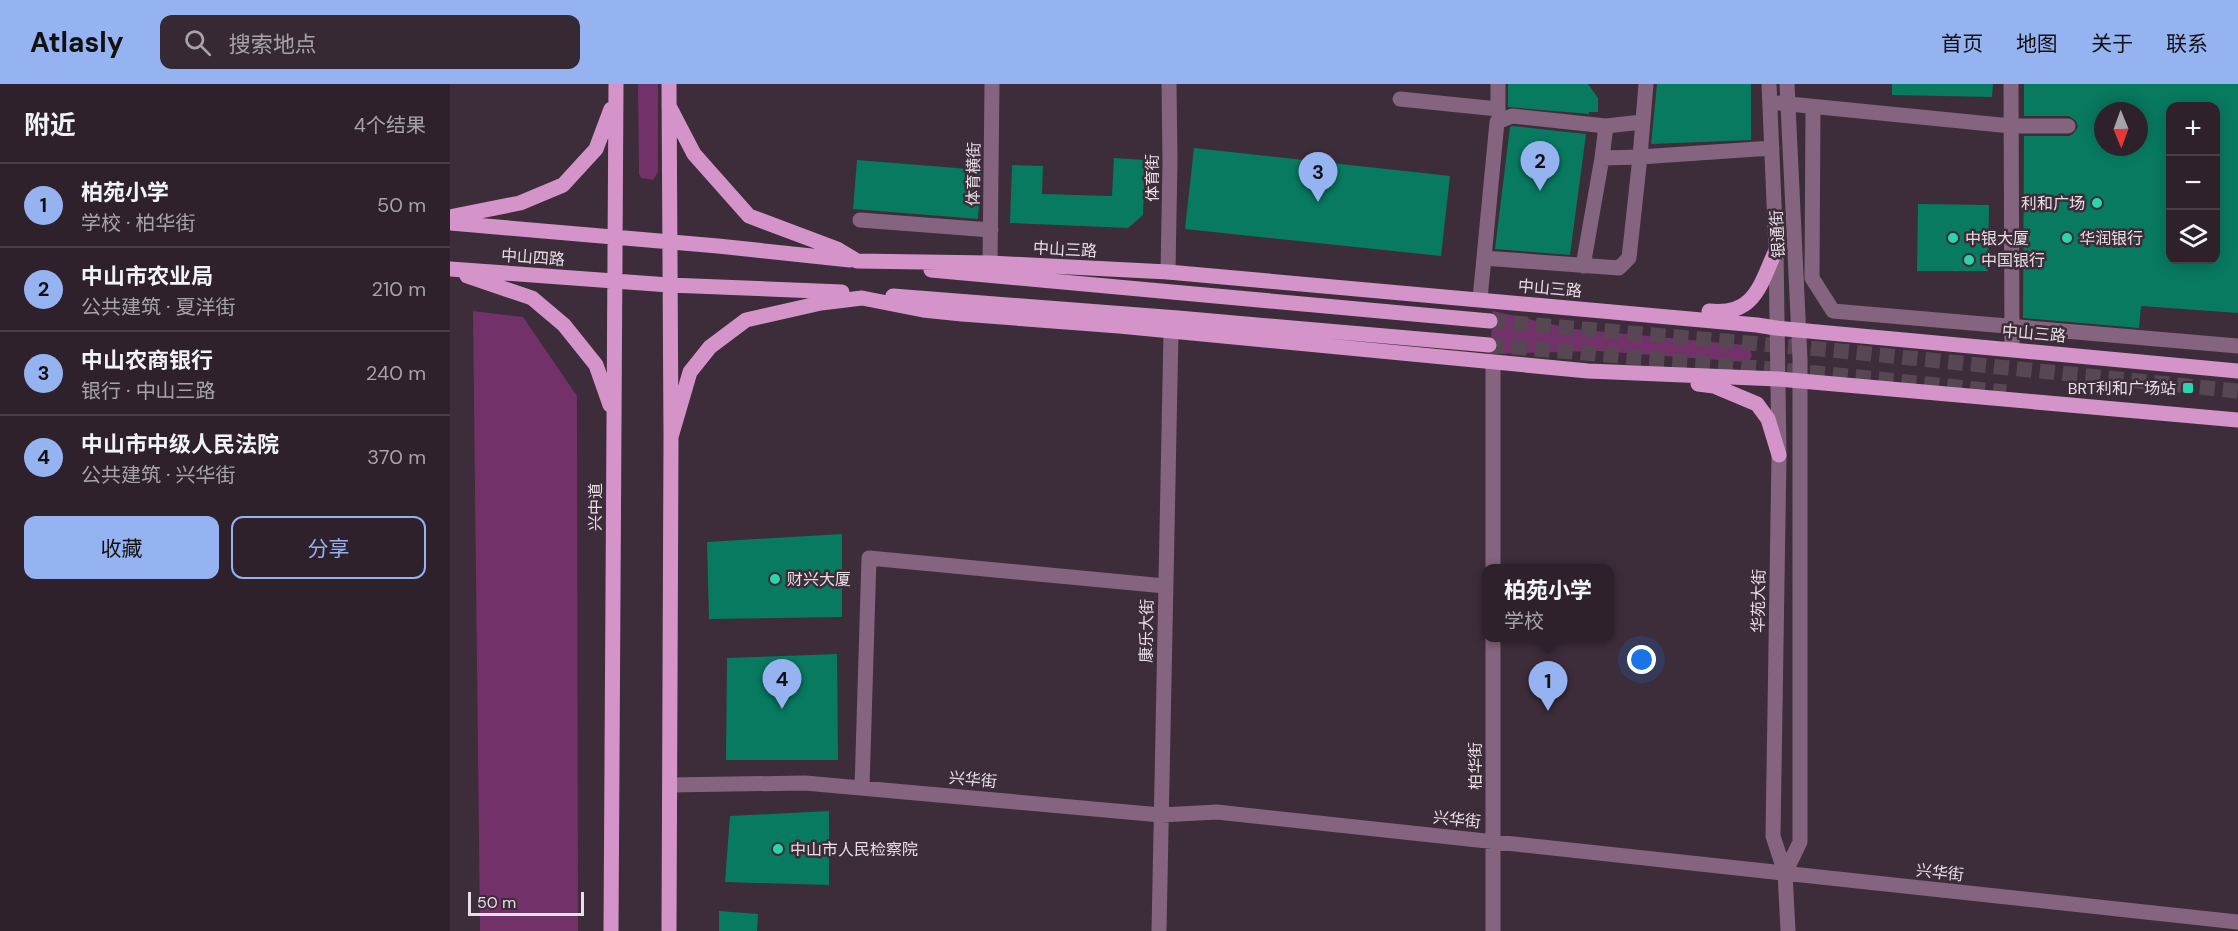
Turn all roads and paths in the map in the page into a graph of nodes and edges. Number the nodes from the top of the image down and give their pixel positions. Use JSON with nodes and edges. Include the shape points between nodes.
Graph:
{"nodes":[{"id":1,"x":669,"y":84,"type":"edge"},
{"id":2,"x":992,"y":84,"type":"edge"},
{"id":3,"x":1169,"y":84,"type":"edge"},
{"id":4,"x":1498,"y":84,"type":"edge"},
{"id":5,"x":1646,"y":84,"type":"edge"},
{"id":6,"x":1769,"y":84,"type":"edge"},
{"id":7,"x":1787,"y":84,"type":"edge"},
{"id":8,"x":2011,"y":84,"type":"edge"},
{"id":9,"x":616,"y":91,"type":"edge"},
{"id":10,"x":1400,"y":99,"type":"dead end"},
{"id":11,"x":1770,"y":101,"type":"junction"},
{"id":12,"x":1787,"y":104,"type":"junction"},
{"id":13,"x":669,"y":106,"type":"junction"},
{"id":14,"x":1812,"y":107,"type":"junction"},
{"id":15,"x":1642,"y":122,"type":"junction"},
{"id":16,"x":1606,"y":126,"type":"junction"},
{"id":17,"x":2011,"y":126,"type":"junction"},
{"id":18,"x":2068,"y":126,"type":"dead end"},
{"id":19,"x":1772,"y":148,"type":"junction"},
{"id":20,"x":1640,"y":157,"type":"junction"},
{"id":21,"x":1602,"y":158,"type":"junction"},
{"id":22,"x":450,"y":217,"type":"edge"},
{"id":23,"x":860,"y":220,"type":"dead end"},
{"id":24,"x":450,"y":224,"type":"edge"},
{"id":25,"x":991,"y":230,"type":"junction"},
{"id":26,"x":614,"y":236,"type":"junction"},
{"id":27,"x":668,"y":241,"type":"junction"},
{"id":28,"x":1776,"y":250,"type":"junction"},
{"id":29,"x":1484,"y":258,"type":"junction"},
{"id":30,"x":857,"y":261,"type":"junction"},
{"id":31,"x":990,"y":263,"type":"junction"},
{"id":32,"x":1583,"y":266,"type":"junction"},
{"id":33,"x":450,"y":270,"type":"edge"},
{"id":34,"x":1168,"y":272,"type":"junction"},
{"id":35,"x":614,"y":281,"type":"junction"},
{"id":36,"x":669,"y":285,"type":"junction"},
{"id":37,"x":859,"y":295,"type":"junction"},
{"id":38,"x":1480,"y":299,"type":"junction"},
{"id":39,"x":1593,"y":310,"type":"junction"},
{"id":40,"x":1490,"y":321,"type":"tunnel mouth"},
{"id":41,"x":2012,"y":327,"type":"junction"},
{"id":42,"x":1776,"y":328,"type":"junction"},
{"id":43,"x":1799,"y":330,"type":"junction"},
{"id":44,"x":1171,"y":331,"type":"junction"},
{"id":45,"x":2134,"y":337,"type":"junction"},
{"id":46,"x":1489,"y":345,"type":"tunnel mouth"},
{"id":47,"x":2238,"y":346,"type":"edge"},
{"id":48,"x":2012,"y":349,"type":"junction"},
{"id":49,"x":2129,"y":360,"type":"junction"},
{"id":50,"x":1493,"y":363,"type":"junction"},
{"id":51,"x":2238,"y":370,"type":"edge"},
{"id":52,"x":1588,"y":371,"type":"junction"},
{"id":53,"x":1778,"y":379,"type":"junction"},
{"id":54,"x":1799,"y":382,"type":"junction"},
{"id":55,"x":614,"y":418,"type":"junction"},
{"id":56,"x":2238,"y":420,"type":"edge"},
{"id":57,"x":671,"y":436,"type":"junction"},
{"id":58,"x":1779,"y":455,"type":"junction"},
{"id":59,"x":1493,"y":564,"type":"edge"},
{"id":60,"x":1165,"y":586,"type":"junction"},
{"id":61,"x":1493,"y":642,"type":"edge"},
{"id":62,"x":670,"y":785,"type":"junction"},
{"id":63,"x":862,"y":788,"type":"junction"},
{"id":64,"x":1161,"y":814,"type":"junction"},
{"id":65,"x":1493,"y":841,"type":"junction"},
{"id":66,"x":1785,"y":873,"type":"junction"},
{"id":67,"x":2238,"y":922,"type":"edge"},
{"id":68,"x":611,"y":931,"type":"edge"},
{"id":69,"x":669,"y":931,"type":"edge"},
{"id":70,"x":1159,"y":931,"type":"edge"},
{"id":71,"x":1493,"y":931,"type":"edge"},
{"id":72,"x":1788,"y":931,"type":"edge"}],
"edges":[{"from":1,"to":13,"type":"main road"},
{"from":2,"to":25,"type":"street","name":"体育横街"},
{"from":3,"to":34,"type":"street","name":"体育街"},
{"from":4,"to":10,"type":"street","via":[[1498,109]]},
{"from":5,"to":15,"type":"street"},
{"from":6,"to":11,"type":"street","name":"华苑大街"},
{"from":7,"to":12,"type":"street","name":"银通街"},
{"from":8,"to":17,"type":"street"},
{"from":9,"to":22,"type":"main road","via":[[596,149],[563,185],[520,203]]},
{"from":9,"to":26,"type":"main road","name":"兴中道"},
{"from":11,"to":12,"type":"street"},
{"from":11,"to":19,"type":"street","name":"华苑大街"},
{"from":12,"to":14,"type":"street"},
{"from":12,"to":43,"type":"street","name":"银通街"},
{"from":13,"to":27,"type":"main road"},
{"from":13,"to":30,"type":"main road","via":[[694,154],[749,216],[837,249]]},
{"from":14,"to":17,"type":"street"},
{"from":14,"to":41,"type":"street","via":[[1812,278],[1833,311]]},
{"from":15,"to":16,"type":"street"},
{"from":15,"to":20,"type":"street"},
{"from":16,"to":21,"type":"street"},
{"from":16,"to":29,"type":"street","via":[[1512,116],[1497,122]]},
{"from":17,"to":18,"type":"street"},
{"from":17,"to":41,"type":"street"},
{"from":19,"to":20,"type":"street"},
{"from":19,"to":28,"type":"street","name":"华苑大街"},
{"from":20,"to":21,"type":"street"},
{"from":20,"to":32,"type":"street","via":[[1629,258],[1619,268]]},
{"from":21,"to":32,"type":"street"},
{"from":23,"to":25,"type":"street"},
{"from":24,"to":26,"type":"main road","name":"中山四路"},
{"from":25,"to":31,"type":"street","name":"体育横街"},
{"from":26,"to":27,"type":"main road","name":"中山三路"},
{"from":26,"to":35,"type":"main road","name":"兴中道"},
{"from":27,"to":30,"type":"main road","name":"中山三路"},
{"from":27,"to":36,"type":"main road"},
{"from":28,"to":39,"type":"main road","via":[[1753,300],[1727,313],[1656,306]]},
{"from":28,"to":42,"type":"street","name":"华苑大街"},
{"from":29,"to":32,"type":"street"},
{"from":29,"to":38,"type":"street"},
{"from":30,"to":31,"type":"main road","name":"中山三路"},
{"from":30,"to":40,"type":"main road","name":"中山三路","via":[[956,274]]},
{"from":31,"to":34,"type":"main road","name":"中山三路"},
{"from":33,"to":35,"type":"main road","name":"中山四路"},
{"from":33,"to":55,"type":"main road","via":[[532,298],[564,326],[596,365]]},
{"from":34,"to":38,"type":"main road","name":"中山三路"},
{"from":35,"to":36,"type":"main road","name":"中山四路"},
{"from":35,"to":55,"type":"main road","name":"兴中道"},
{"from":36,"to":37,"type":"main road"},
{"from":36,"to":57,"type":"main road"},
{"from":37,"to":44,"type":"main road","via":[[933,311]]},
{"from":37,"to":46,"type":"main road"},
{"from":37,"to":57,"type":"main road","via":[[746,320],[710,348],[690,372]]},
{"from":38,"to":39,"type":"main road","name":"中山三路"},
{"from":39,"to":42,"type":"main road","name":"中山三路"},
{"from":41,"to":45,"type":"street"},
{"from":41,"to":48,"type":"street"},
{"from":42,"to":43,"type":"main road","name":"中山三路"},
{"from":42,"to":53,"type":"street","name":"华苑大街"},
{"from":43,"to":48,"type":"main road","name":"中山三路"},
{"from":43,"to":54,"type":"street","name":"银通街"},
{"from":44,"to":50,"type":"main road"},
{"from":44,"to":60,"type":"street","name":"康乐大街"},
{"from":45,"to":47,"type":"street"},
{"from":45,"to":49,"type":"street"},
{"from":48,"to":49,"type":"main road","name":"中山三路"},
{"from":49,"to":51,"type":"main road","name":"中山三路"},
{"from":50,"to":52,"type":"main road"},
{"from":50,"to":59,"type":"street"},
{"from":52,"to":53,"type":"main road"},
{"from":52,"to":58,"type":"main road","via":[[1714,386],[1756,404],[1768,419]]},
{"from":53,"to":54,"type":"main road"},
{"from":53,"to":58,"type":"street","name":"华苑大街"},
{"from":54,"to":56,"type":"main road"},
{"from":54,"to":66,"type":"street","name":"华苑大街","via":[[1800,842]]},
{"from":55,"to":68,"type":"main road","name":"兴中道"},
{"from":57,"to":62,"type":"main road"},
{"from":58,"to":66,"type":"street","name":"华苑大街","via":[[1773,836]]},
{"from":60,"to":63,"type":"street","via":[[869,558]]},
{"from":60,"to":64,"type":"street","name":"康乐大街"},
{"from":61,"to":65,"type":"street","name":"柏华街"},
{"from":62,"to":63,"type":"street","name":"兴华街","via":[[805,783]]},
{"from":62,"to":69,"type":"main road"},
{"from":63,"to":64,"type":"street","name":"兴华街"},
{"from":64,"to":65,"type":"street","name":"兴华街","via":[[1217,812]]},
{"from":64,"to":70,"type":"street","name":"康乐大街"},
{"from":65,"to":66,"type":"street","name":"兴华街"},
{"from":65,"to":71,"type":"street","name":"柏华街"},
{"from":66,"to":67,"type":"street","name":"兴华街"},
{"from":66,"to":72,"type":"street","name":"华苑大街"}]}
